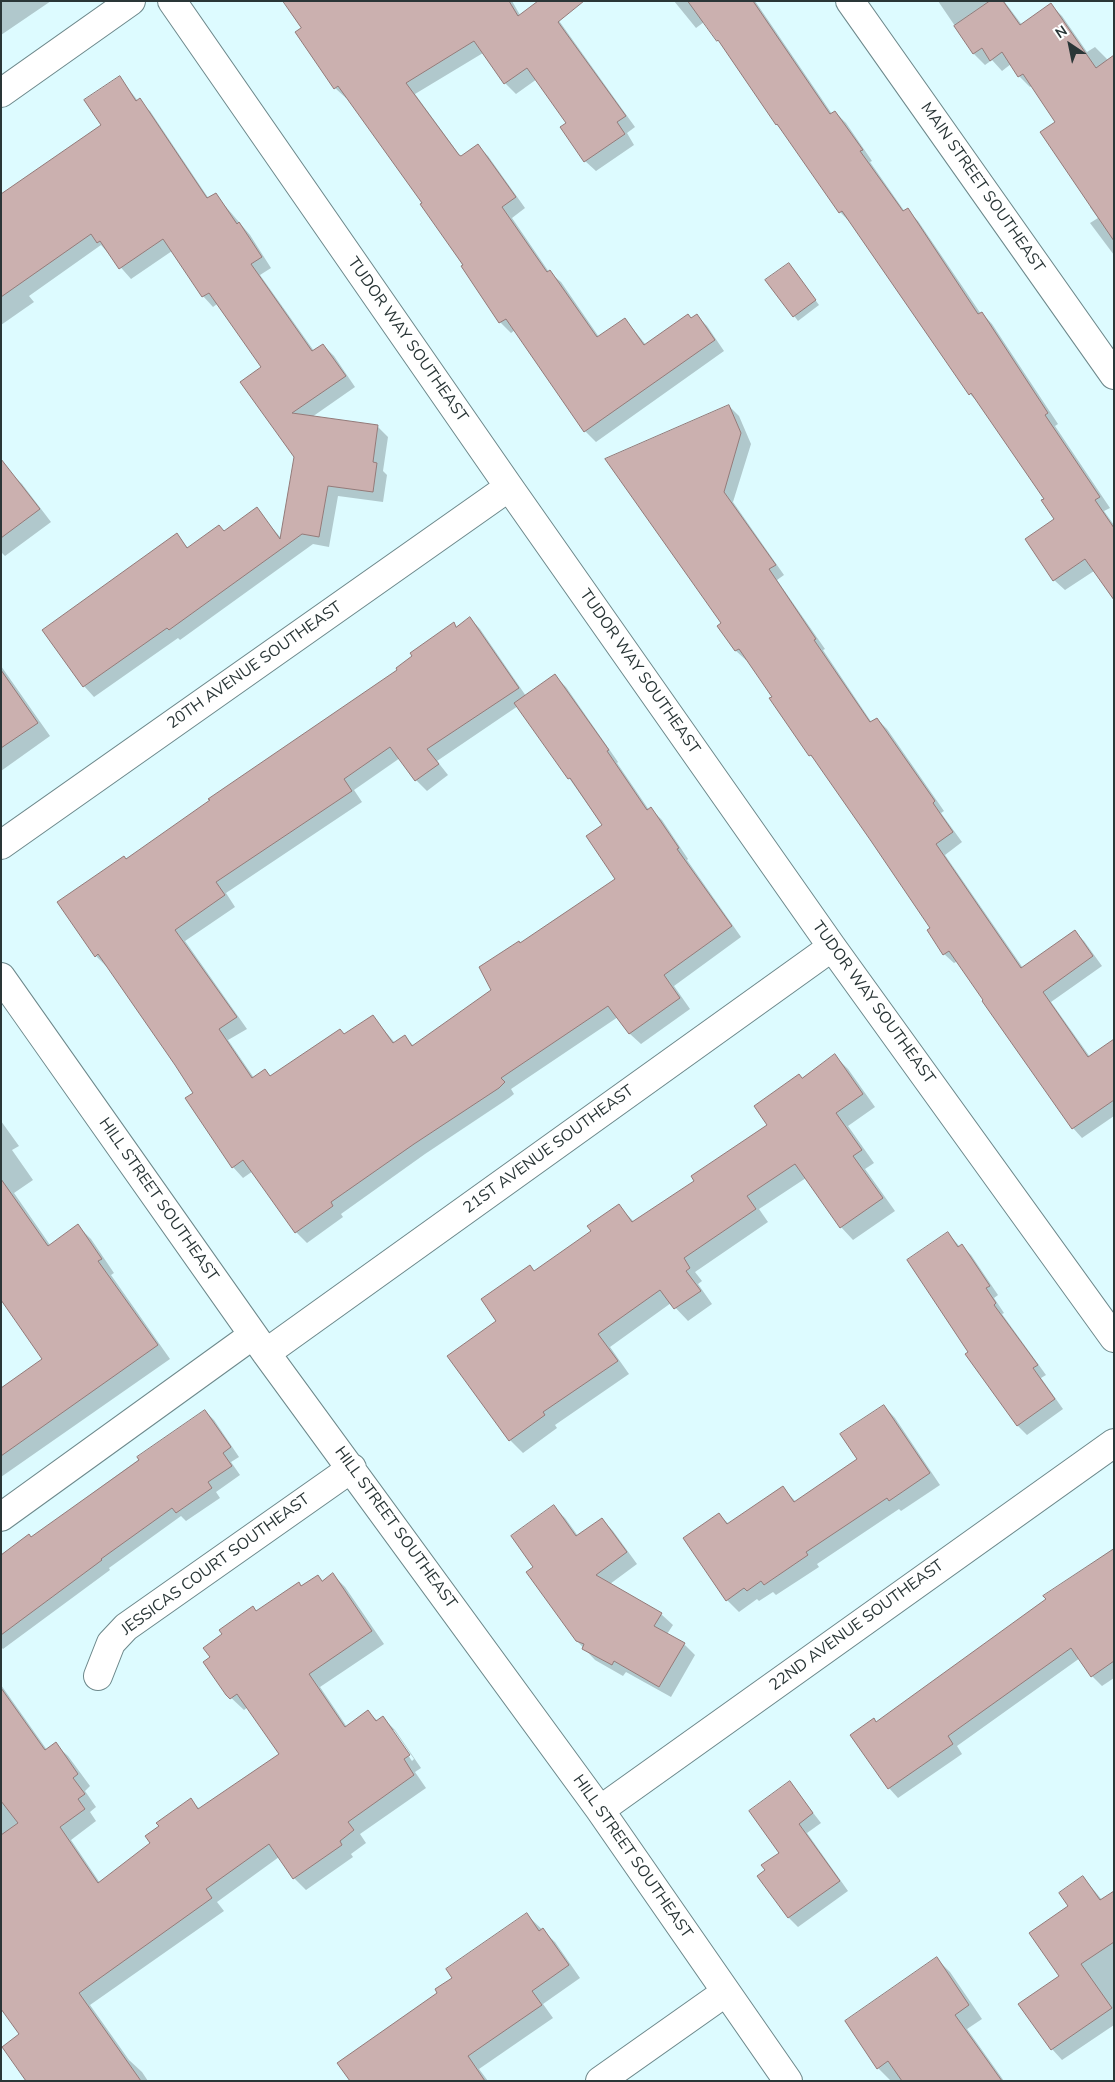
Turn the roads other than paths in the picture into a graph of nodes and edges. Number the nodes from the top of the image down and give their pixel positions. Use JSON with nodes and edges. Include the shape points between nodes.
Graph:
{"nodes":[{"id":1,"x":131,"y":1,"type":"edge"},
{"id":2,"x":172,"y":1,"type":"edge"},
{"id":3,"x":850,"y":1,"type":"edge"},
{"id":4,"x":1,"y":93,"type":"edge"},
{"id":5,"x":1114,"y":375,"type":"edge"},
{"id":6,"x":509,"y":487,"type":"junction"},
{"id":7,"x":1,"y":845,"type":"edge"},
{"id":8,"x":832,"y":947,"type":"junction"},
{"id":9,"x":1,"y":977,"type":"edge"},
{"id":10,"x":9,"y":1004,"type":"edge"},
{"id":11,"x":1114,"y":1338,"type":"edge"},
{"id":12,"x":260,"y":1344,"type":"junction"},
{"id":13,"x":1114,"y":1443,"type":"edge"},
{"id":14,"x":352,"y":1468,"type":"junction"},
{"id":15,"x":1,"y":1517,"type":"edge"},
{"id":16,"x":98,"y":1676,"type":"dead end"},
{"id":17,"x":600,"y":1810,"type":"junction"},
{"id":18,"x":726,"y":1992,"type":"junction"},
{"id":19,"x":600,"y":2081,"type":"edge"},
{"id":20,"x":788,"y":2081,"type":"edge"}],
"edges":[{"from":1,"to":4,"type":"street"},
{"from":2,"to":6,"type":"street","name":"TUDOR WAY SOUTHEAST"},
{"from":3,"to":5,"type":"street","name":"MAIN STREET SOUTHEAST"},
{"from":6,"to":7,"type":"street","name":"20TH AVENUE SOUTHEAST"},
{"from":6,"to":8,"type":"street","name":"TUDOR WAY SOUTHEAST"},
{"from":8,"to":11,"type":"street","name":"TUDOR WAY SOUTHEAST"},
{"from":8,"to":12,"type":"street","name":"21ST AVENUE SOUTHEAST"},
{"from":9,"to":10,"type":"street","name":"HILL STREET SOUTHEAST"},
{"from":10,"to":12,"type":"street","name":"HILL STREET SOUTHEAST"},
{"from":12,"to":14,"type":"street","name":"HILL STREET SOUTHEAST"},
{"from":12,"to":15,"type":"street","name":"21ST AVENUE SOUTHEAST"},
{"from":13,"to":17,"type":"street","name":"22ND AVENUE SOUTHEAST"},
{"from":14,"to":16,"type":"street","name":"JESSICAS COURT SOUTHEAST","via":[[126,1627],[111,1643]]},
{"from":14,"to":17,"type":"street","name":"HILL STREET SOUTHEAST"},
{"from":17,"to":18,"type":"street","name":"HILL STREET SOUTHEAST"},
{"from":18,"to":19,"type":"street"},
{"from":18,"to":20,"type":"street","name":"HILL STREET SOUTHEAST"}]}
